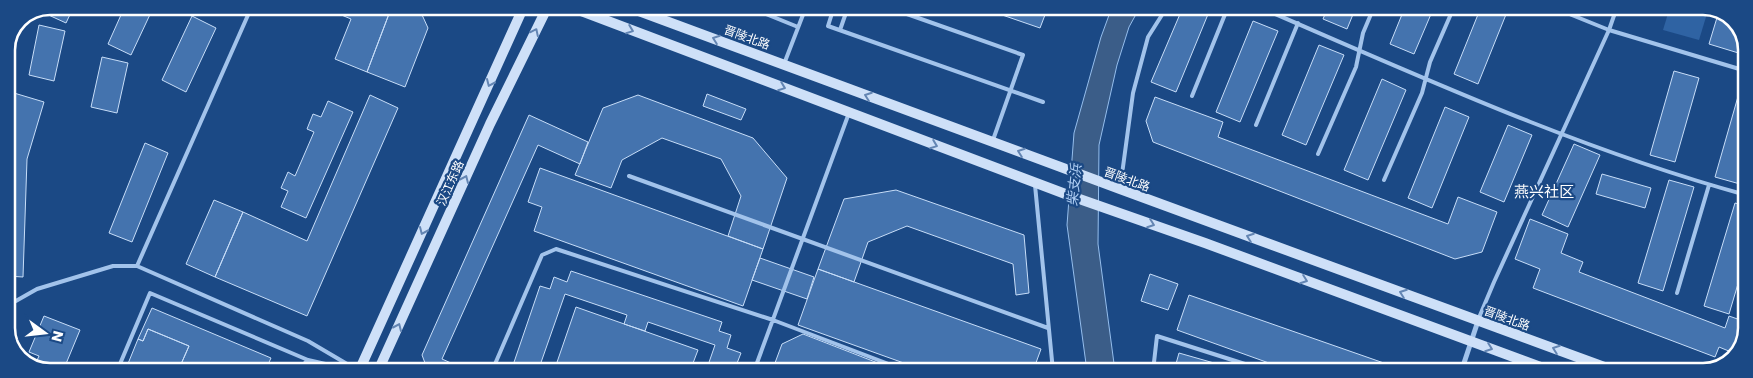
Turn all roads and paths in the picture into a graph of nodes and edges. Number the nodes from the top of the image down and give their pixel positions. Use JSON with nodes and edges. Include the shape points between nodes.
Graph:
{"nodes":[{"id":1,"x":248,"y":15,"type":"edge"},
{"id":2,"x":520,"y":15,"type":"edge"},
{"id":3,"x":544,"y":15,"type":"edge"},
{"id":4,"x":592,"y":15,"type":"edge"},
{"id":5,"x":652,"y":15,"type":"edge"},
{"id":6,"x":769,"y":15,"type":"edge"},
{"id":7,"x":803,"y":15,"type":"edge"},
{"id":8,"x":831,"y":15,"type":"edge"},
{"id":9,"x":845,"y":15,"type":"edge"},
{"id":10,"x":909,"y":15,"type":"edge"},
{"id":11,"x":1162,"y":15,"type":"edge"},
{"id":12,"x":1225,"y":15,"type":"edge"},
{"id":13,"x":1278,"y":15,"type":"edge"},
{"id":14,"x":1371,"y":15,"type":"edge"},
{"id":15,"x":1451,"y":15,"type":"edge"},
{"id":16,"x":1571,"y":15,"type":"edge"},
{"id":17,"x":1614,"y":15,"type":"edge"},
{"id":18,"x":1298,"y":23,"type":"junction"},
{"id":19,"x":798,"y":27,"type":"junction"},
{"id":20,"x":840,"y":30,"type":"junction"},
{"id":21,"x":1608,"y":30,"type":"junction"},
{"id":22,"x":1359,"y":50,"type":"junction"},
{"id":23,"x":784,"y":64,"type":"junction"},
{"id":24,"x":1738,"y":69,"type":"edge"},
{"id":25,"x":1426,"y":78,"type":"junction"},
{"id":26,"x":1010,"y":91,"type":"junction"},
{"id":27,"x":1192,"y":96,"type":"dead end"},
{"id":28,"x":1043,"y":102,"type":"dead end"},
{"id":29,"x":849,"y":112,"type":"junction"},
{"id":30,"x":1256,"y":125,"type":"dead end"},
{"id":31,"x":1561,"y":135,"type":"junction"},
{"id":32,"x":992,"y":142,"type":"junction"},
{"id":33,"x":1318,"y":154,"type":"dead end"},
{"id":34,"x":629,"y":176,"type":"dead end"},
{"id":35,"x":1384,"y":180,"type":"dead end"},
{"id":36,"x":1034,"y":183,"type":"junction"},
{"id":37,"x":1710,"y":185,"type":"junction"},
{"id":38,"x":1120,"y":189,"type":"junction"},
{"id":39,"x":1738,"y":193,"type":"edge"},
{"id":40,"x":803,"y":239,"type":"junction"},
{"id":41,"x":137,"y":266,"type":"junction"},
{"id":42,"x":1677,"y":293,"type":"dead end"},
{"id":43,"x":15,"y":301,"type":"edge"},
{"id":44,"x":773,"y":320,"type":"junction"},
{"id":45,"x":1478,"y":320,"type":"junction"},
{"id":46,"x":1048,"y":328,"type":"junction"},
{"id":47,"x":1471,"y":341,"type":"junction"},
{"id":48,"x":308,"y":360,"type":"junction"},
{"id":49,"x":120,"y":363,"type":"edge"},
{"id":50,"x":305,"y":363,"type":"edge"},
{"id":51,"x":322,"y":363,"type":"edge"},
{"id":52,"x":345,"y":363,"type":"edge"},
{"id":53,"x":363,"y":363,"type":"edge"},
{"id":54,"x":382,"y":363,"type":"edge"},
{"id":55,"x":495,"y":363,"type":"edge"},
{"id":56,"x":757,"y":363,"type":"edge"},
{"id":57,"x":886,"y":363,"type":"edge"},
{"id":58,"x":1052,"y":363,"type":"edge"},
{"id":59,"x":1154,"y":363,"type":"edge"},
{"id":60,"x":1242,"y":363,"type":"edge"},
{"id":61,"x":1464,"y":363,"type":"edge"},
{"id":62,"x":1530,"y":363,"type":"edge"},
{"id":63,"x":1594,"y":363,"type":"edge"}],
"edges":[{"from":1,"to":41,"type":"lane"},
{"from":2,"to":53,"type":"main road","name":"汉江东路","one_way":true},
{"from":54,"to":3,"type":"main road","name":"汉江东路","one_way":true,"via":[[490,124]]},
{"from":4,"to":29,"type":"main road","one_way":true},
{"from":23,"to":5,"type":"main road","name":"晋陵北路","one_way":true},
{"from":6,"to":19,"type":"lane"},
{"from":7,"to":19,"type":"lane"},
{"from":8,"to":20,"type":"lane","via":[[828,26]]},
{"from":9,"to":20,"type":"lane"},
{"from":10,"to":26,"type":"lane","via":[[1023,56]]},
{"from":11,"to":38,"type":"lane","via":[[1148,38],[1136,84]]},
{"from":12,"to":27,"type":"lane"},
{"from":13,"to":18,"type":"lane"},
{"from":14,"to":22,"type":"lane"},
{"from":15,"to":25,"type":"lane"},
{"from":16,"to":21,"type":"lane"},
{"from":17,"to":21,"type":"lane"},
{"from":18,"to":22,"type":"lane"},
{"from":18,"to":30,"type":"lane"},
{"from":19,"to":23,"type":"lane"},
{"from":20,"to":26,"type":"lane"},
{"from":21,"to":24,"type":"lane"},
{"from":21,"to":31,"type":"lane"},
{"from":22,"to":25,"type":"lane"},
{"from":22,"to":33,"type":"lane","via":[[1356,67]]},
{"from":32,"to":23,"type":"main road","name":"晋陵北路","one_way":true},
{"from":25,"to":31,"type":"lane"},
{"from":25,"to":35,"type":"lane"},
{"from":26,"to":28,"type":"lane"},
{"from":26,"to":32,"type":"lane"},
{"from":29,"to":36,"type":"main road","one_way":true},
{"from":29,"to":40,"type":"lane"},
{"from":31,"to":37,"type":"lane"},
{"from":31,"to":45,"type":"lane"},
{"from":38,"to":32,"type":"main road","name":"晋陵北路","one_way":true},
{"from":34,"to":40,"type":"lane"},
{"from":36,"to":46,"type":"lane"},
{"from":36,"to":47,"type":"main road","one_way":true},
{"from":37,"to":39,"type":"lane"},
{"from":37,"to":42,"type":"lane"},
{"from":45,"to":38,"type":"main road","name":"晋陵北路","one_way":true},
{"from":40,"to":44,"type":"lane"},
{"from":40,"to":46,"type":"lane"},
{"from":41,"to":43,"type":"lane","via":[[114,266],[37,289]]},
{"from":41,"to":52,"type":"lane","via":[[308,341]]},
{"from":44,"to":55,"type":"lane","via":[[556,249],[542,255]]},
{"from":44,"to":56,"type":"lane"},
{"from":44,"to":57,"type":"lane"},
{"from":45,"to":47,"type":"street"},
{"from":63,"to":45,"type":"main road","name":"晋陵北路","one_way":true},
{"from":46,"to":58,"type":"lane"},
{"from":47,"to":61,"type":"street"},
{"from":47,"to":62,"type":"main road","one_way":true},
{"from":48,"to":49,"type":"lane","via":[[150,293]]},
{"from":48,"to":50,"type":"lane"},
{"from":48,"to":51,"type":"lane"},
{"from":59,"to":60,"type":"lane","via":[[1157,336]]}]}
